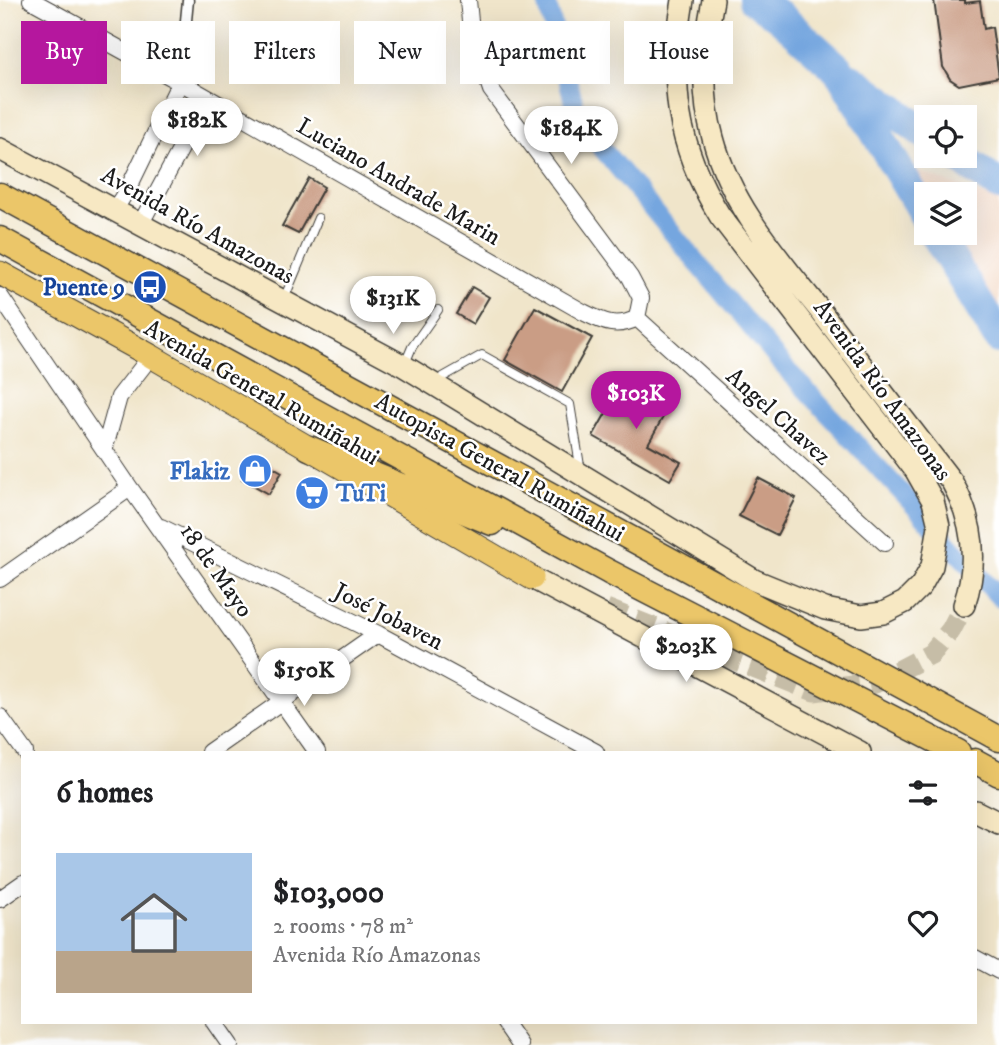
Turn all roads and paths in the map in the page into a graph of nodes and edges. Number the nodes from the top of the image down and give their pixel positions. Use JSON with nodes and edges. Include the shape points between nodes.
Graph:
{"nodes":[{"id":1,"x":31,"y":0,"type":"edge"},
{"id":2,"x":188,"y":0,"type":"edge"},
{"id":3,"x":468,"y":0,"type":"edge"},
{"id":4,"x":683,"y":0,"type":"edge"},
{"id":5,"x":713,"y":0,"type":"edge"},
{"id":6,"x":186,"y":21,"type":"edge"},
{"id":7,"x":121,"y":50,"type":"edge"},
{"id":8,"x":179,"y":84,"type":"edge"},
{"id":9,"x":184,"y":84,"type":"edge"},
{"id":10,"x":208,"y":98,"type":"junction"},
{"id":11,"x":0,"y":149,"type":"edge"},
{"id":12,"x":0,"y":195,"type":"edge"},
{"id":13,"x":115,"y":209,"type":"junction"},
{"id":14,"x":318,"y":218,"type":"dead end"},
{"id":15,"x":141,"y":223,"type":"junction"},
{"id":16,"x":0,"y":239,"type":"edge"},
{"id":17,"x":0,"y":273,"type":"edge"},
{"id":18,"x":0,"y":296,"type":"edge"},
{"id":19,"x":283,"y":302,"type":"junction"},
{"id":20,"x":438,"y":310,"type":"dead end"},
{"id":21,"x":637,"y":318,"type":"junction"},
{"id":22,"x":151,"y":356,"type":"junction"},
{"id":23,"x":404,"y":366,"type":"junction"},
{"id":24,"x":432,"y":383,"type":"junction"},
{"id":25,"x":104,"y":447,"type":"junction"},
{"id":26,"x":309,"y":448,"type":"junction"},
{"id":27,"x":581,"y":475,"type":"junction"},
{"id":28,"x":131,"y":488,"type":"junction"},
{"id":29,"x":159,"y":526,"type":"junction"},
{"id":30,"x":885,"y":543,"type":"dead end"},
{"id":31,"x":609,"y":572,"type":"junction"},
{"id":32,"x":0,"y":579,"type":"edge"},
{"id":33,"x":542,"y":583,"type":"joint"},
{"id":34,"x":964,"y":605,"type":"tunnel mouth"},
{"id":35,"x":378,"y":634,"type":"junction"},
{"id":36,"x":281,"y":701,"type":"junction"},
{"id":37,"x":940,"y":707,"type":"junction"},
{"id":38,"x":0,"y":717,"type":"edge"},
{"id":39,"x":999,"y":724,"type":"edge"},
{"id":40,"x":999,"y":739,"type":"edge"},
{"id":41,"x":24,"y":751,"type":"edge"},
{"id":42,"x":210,"y":751,"type":"edge"},
{"id":43,"x":316,"y":751,"type":"edge"},
{"id":44,"x":594,"y":751,"type":"edge"},
{"id":45,"x":858,"y":751,"type":"edge"},
{"id":46,"x":956,"y":751,"type":"edge"},
{"id":47,"x":977,"y":762,"type":"edge"},
{"id":48,"x":999,"y":774,"type":"edge"},
{"id":49,"x":977,"y":812,"type":"edge"},
{"id":50,"x":999,"y":823,"type":"edge"},
{"id":51,"x":21,"y":884,"type":"edge"},
{"id":52,"x":0,"y":899,"type":"edge"},
{"id":53,"x":977,"y":959,"type":"edge"},
{"id":54,"x":999,"y":971,"type":"edge"},
{"id":55,"x":215,"y":1024,"type":"edge"},
{"id":56,"x":505,"y":1024,"type":"edge"},
{"id":57,"x":230,"y":1045,"type":"edge"},
{"id":58,"x":520,"y":1045,"type":"edge"}],
"edges":[{"from":1,"to":7,"type":"street","name":"Luciano Andrade Marin"},
{"from":2,"to":6,"type":"street"},
{"from":3,"to":21,"type":"street","via":[[471,32],[491,90],[630,277],[641,298]]},
{"from":4,"to":27,"type":"main road","name":"Avenida Río Amazonas","via":[[675,72],[678,112],[705,191],[916,471],[933,501],[939,526],[935,556],[922,586],[905,602],[873,615],[849,615],[754,580]]},
{"from":5,"to":34,"type":"main road","name":"Avenida Río Amazonas","via":[[704,47],[707,106],[723,168],[749,219],[953,482],[969,518],[974,554]]},
{"from":8,"to":13,"type":"street"},
{"from":9,"to":10,"type":"street","name":"Luciano Andrade Marin"},
{"from":10,"to":15,"type":"street"},
{"from":10,"to":21,"type":"street","name":"Luciano Andrade Marin","via":[[583,312],[615,325]]},
{"from":11,"to":13,"type":"main road","name":"Avenida Río Amazonas"},
{"from":12,"to":37,"type":"highway","name":"Autopista General Rumiñahui"},
{"from":13,"to":15,"type":"main road","name":"Avenida Río Amazonas"},
{"from":14,"to":19,"type":"lane"},
{"from":15,"to":19,"type":"main road","name":"Avenida Río Amazonas"},
{"from":16,"to":31,"type":"highway","name":"Autopista General Rumiñahui"},
{"from":17,"to":22,"type":"main road","name":"Avenida General Rumiñahui"},
{"from":18,"to":25,"type":"street","name":"18 de Mayo"},
{"from":19,"to":23,"type":"main road","name":"Avenida Río Amazonas"},
{"from":20,"to":23,"type":"lane"},
{"from":21,"to":30,"type":"street","name":"Angel Chavez"},
{"from":22,"to":25,"type":"street","via":[[119,397]]},
{"from":22,"to":26,"type":"main road","name":"Avenida General Rumiñahui"},
{"from":23,"to":24,"type":"main road","name":"Avenida Río Amazonas"},
{"from":24,"to":27,"type":"main road","name":"Avenida Río Amazonas"},
{"from":24,"to":27,"type":"lane","via":[[482,355],[570,404]]},
{"from":25,"to":28,"type":"street","name":"18 de Mayo"},
{"from":26,"to":31,"type":"highway"},
{"from":26,"to":33,"type":"main road","name":"Avenida General Rumiñahui"},
{"from":28,"to":29,"type":"street","name":"18 de Mayo"},
{"from":28,"to":32,"type":"street"},
{"from":29,"to":35,"type":"street","name":"José Jobaven"},
{"from":29,"to":36,"type":"street","name":"18 de Mayo"},
{"from":31,"to":46,"type":"highway","name":"Autopista General Rumiñahui"},
{"from":33,"to":45,"type":"main road"},
{"from":35,"to":36,"type":"street"},
{"from":35,"to":44,"type":"street","name":"José Jobaven"},
{"from":36,"to":42,"type":"street"},
{"from":36,"to":43,"type":"street","name":"18 de Mayo"},
{"from":37,"to":39,"type":"main road"},
{"from":37,"to":40,"type":"highway","name":"Autopista General Rumiñahui"},
{"from":38,"to":41,"type":"street"},
{"from":47,"to":48,"type":"highway"},
{"from":49,"to":50,"type":"main road"},
{"from":51,"to":52,"type":"street"},
{"from":53,"to":54,"type":"street"},
{"from":55,"to":57,"type":"street"},
{"from":56,"to":58,"type":"street"}]}
